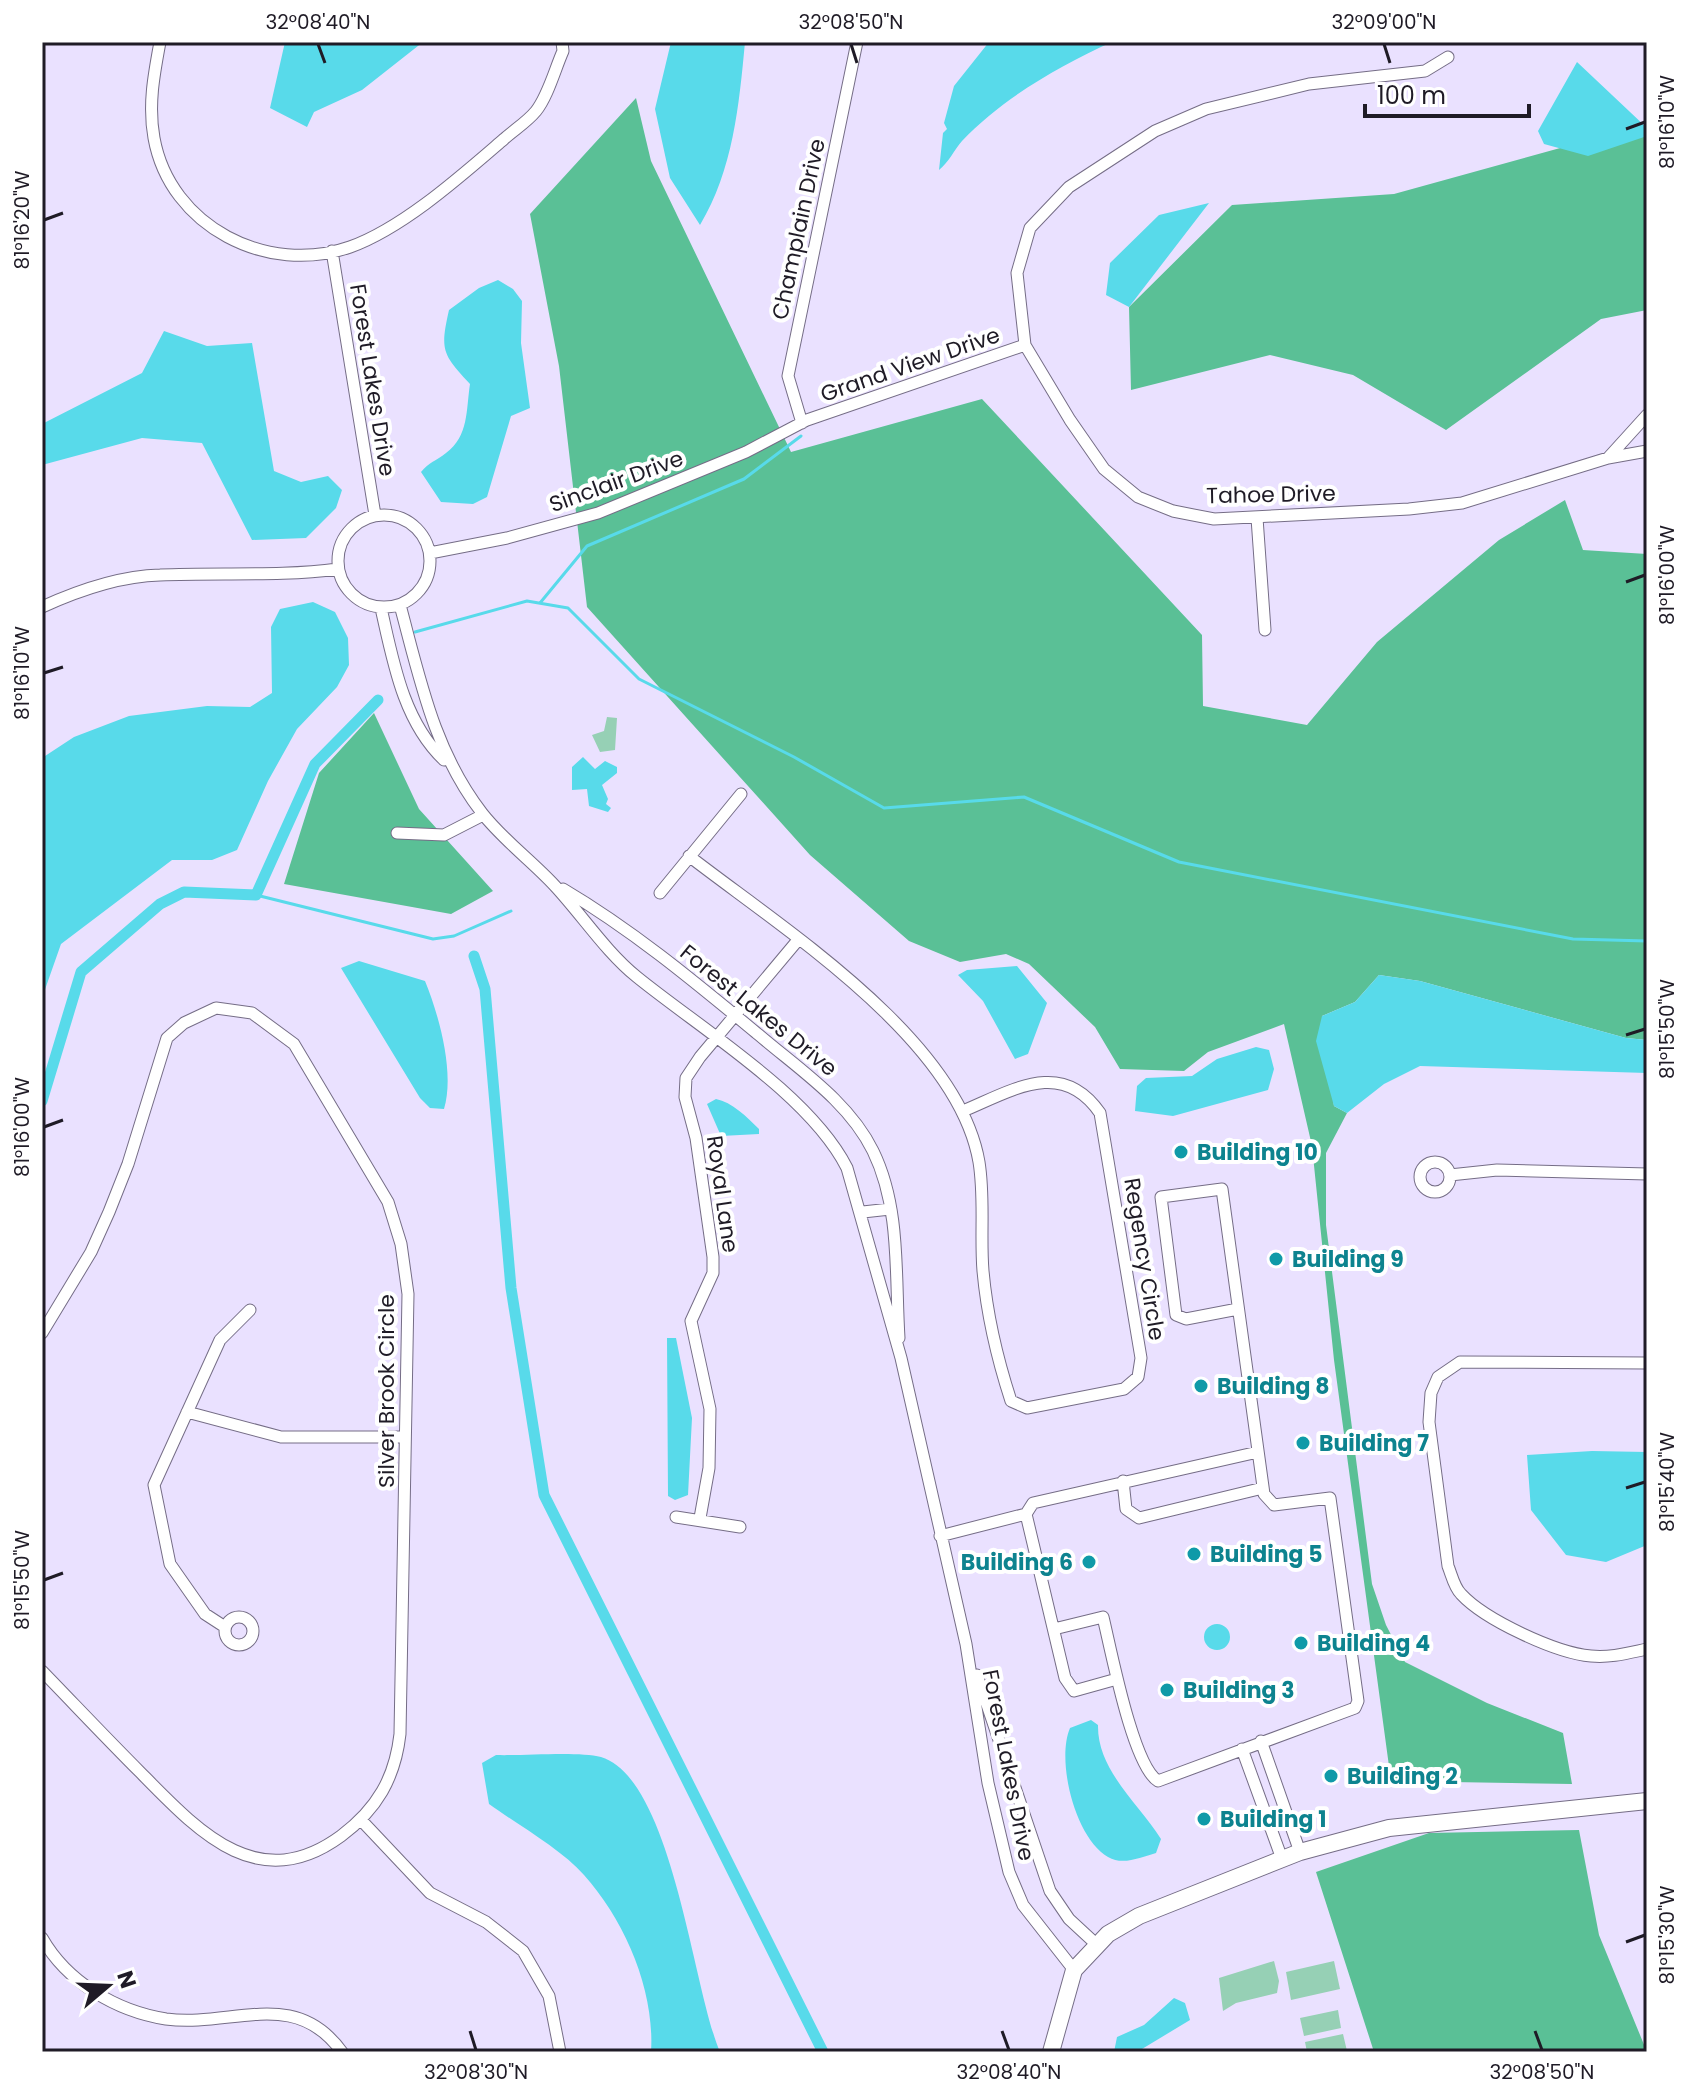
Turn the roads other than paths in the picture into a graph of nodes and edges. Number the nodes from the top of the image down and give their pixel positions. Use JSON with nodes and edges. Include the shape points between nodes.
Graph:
{"nodes":[{"id":1,"x":160,"y":42,"type":"edge"},
{"id":2,"x":562,"y":42,"type":"edge"},
{"id":3,"x":857,"y":42,"type":"edge"},
{"id":4,"x":1448,"y":57,"type":"dead end"},
{"id":5,"x":332,"y":251,"type":"junction"},
{"id":6,"x":1025,"y":345,"type":"junction"},
{"id":7,"x":1647,"y":415,"type":"edge"},
{"id":8,"x":804,"y":422,"type":"junction"},
{"id":9,"x":1647,"y":451,"type":"edge"},
{"id":10,"x":1608,"y":458,"type":"junction"},
{"id":11,"x":375,"y":515,"type":"junction"},
{"id":12,"x":1257,"y":518,"type":"junction"},
{"id":13,"x":430,"y":553,"type":"junction"},
{"id":14,"x":338,"y":569,"type":"junction"},
{"id":15,"x":400,"y":605,"type":"junction"},
{"id":16,"x":42,"y":607,"type":"edge"},
{"id":17,"x":381,"y":608,"type":"junction"},
{"id":18,"x":1265,"y":630,"type":"dead end"},
{"id":19,"x":450,"y":766,"type":"junction"},
{"id":20,"x":741,"y":794,"type":"dead end"},
{"id":21,"x":483,"y":815,"type":"junction"},
{"id":22,"x":397,"y":833,"type":"dead end"},
{"id":23,"x":689,"y":856,"type":"junction"},
{"id":24,"x":553,"y":883,"type":"junction"},
{"id":25,"x":660,"y":893,"type":"dead end"},
{"id":26,"x":798,"y":940,"type":"junction"},
{"id":27,"x":736,"y":1017,"type":"junction"},
{"id":28,"x":718,"y":1038,"type":"junction"},
{"id":29,"x":963,"y":1111,"type":"junction"},
{"id":30,"x":1647,"y":1174,"type":"edge"},
{"id":31,"x":1450,"y":1175,"type":"dead end"},
{"id":32,"x":890,"y":1209,"type":"junction"},
{"id":33,"x":863,"y":1212,"type":"junction"},
{"id":34,"x":1238,"y":1309,"type":"junction"},
{"id":35,"x":250,"y":1310,"type":"dead end"},
{"id":36,"x":42,"y":1333,"type":"edge"},
{"id":37,"x":901,"y":1358,"type":"junction"},
{"id":38,"x":1647,"y":1363,"type":"edge"},
{"id":39,"x":187,"y":1412,"type":"junction"},
{"id":40,"x":405,"y":1437,"type":"junction"},
{"id":41,"x":1258,"y":1452,"type":"junction"},
{"id":42,"x":1123,"y":1481,"type":"junction"},
{"id":43,"x":1263,"y":1488,"type":"junction"},
{"id":44,"x":1026,"y":1514,"type":"junction"},
{"id":45,"x":676,"y":1517,"type":"dead end"},
{"id":46,"x":700,"y":1518,"type":"junction"},
{"id":47,"x":740,"y":1527,"type":"dead end"},
{"id":48,"x":940,"y":1536,"type":"junction"},
{"id":49,"x":225,"y":1627,"type":"dead end"},
{"id":50,"x":1054,"y":1629,"type":"junction"},
{"id":51,"x":966,"y":1644,"type":"junction"},
{"id":52,"x":1647,"y":1649,"type":"edge"},
{"id":53,"x":42,"y":1671,"type":"edge"},
{"id":54,"x":1117,"y":1679,"type":"junction"},
{"id":55,"x":1261,"y":1741,"type":"junction"},
{"id":56,"x":1242,"y":1749,"type":"junction"},
{"id":57,"x":1647,"y":1801,"type":"edge"},
{"id":58,"x":362,"y":1821,"type":"junction"},
{"id":59,"x":1300,"y":1852,"type":"junction"},
{"id":60,"x":1282,"y":1859,"type":"junction"},
{"id":61,"x":42,"y":1938,"type":"edge"},
{"id":62,"x":1096,"y":1944,"type":"junction"},
{"id":63,"x":1074,"y":1970,"type":"junction"},
{"id":64,"x":342,"y":2052,"type":"edge"},
{"id":65,"x":560,"y":2052,"type":"edge"},
{"id":66,"x":1051,"y":2052,"type":"edge"}],
"edges":[{"from":1,"to":5,"type":"street","via":[[151,100],[154,140],[188,207],[230,239],[273,255]]},
{"from":2,"to":5,"type":"street","via":[[563,51],[536,111],[467,171],[394,223]]},
{"from":3,"to":8,"type":"street","name":"Champlain Drive","via":[[788,376]]},
{"from":4,"to":6,"type":"street","name":"Tahoe Drive","via":[[1425,71],[1309,84],[1217,105],[1155,131],[1069,187],[1030,228],[1017,273]]},
{"from":5,"to":11,"type":"street","name":"Forest Lakes Drive"},
{"from":6,"to":8,"type":"street","name":"Grand View Drive"},
{"from":6,"to":12,"type":"street","name":"Tahoe Drive","via":[[1104,469],[1138,497],[1214,519]]},
{"from":7,"to":10,"type":"street"},
{"from":8,"to":13,"type":"street","name":"Sinclair Drive","via":[[746,452],[598,513]]},
{"from":9,"to":10,"type":"street","name":"Tahoe Drive"},
{"from":10,"to":12,"type":"street","name":"Tahoe Drive","via":[[1462,503]]},
{"from":11,"to":13,"type":"street","via":[[404,519],[425,539]]},
{"from":11,"to":14,"type":"street","via":[[350,529],[338,554]]},
{"from":12,"to":18,"type":"street"},
{"from":13,"to":15,"type":"street","via":[[431,566],[421,590]]},
{"from":14,"to":16,"type":"street","via":[[289,576],[157,575],[72,593]]},
{"from":14,"to":17,"type":"street","via":[[353,596]]},
{"from":15,"to":17,"type":"street"},
{"from":15,"to":19,"type":"street","name":"Forest Lakes Drive","via":[[432,726]]},
{"from":17,"to":19,"type":"street","name":"Forest Lakes Drive","via":[[400,689],[431,748]]},
{"from":19,"to":21,"type":"street","name":"Forest Lakes Drive"},
{"from":20,"to":23,"type":"street"},
{"from":21,"to":22,"type":"street","via":[[444,835]]},
{"from":21,"to":24,"type":"street","name":"Forest Lakes Drive"},
{"from":23,"to":25,"type":"street"},
{"from":23,"to":26,"type":"street","name":"Regency Circle"},
{"from":24,"to":27,"type":"street","name":"Forest Lakes Drive","via":[[610,917]]},
{"from":24,"to":28,"type":"street","name":"Forest Lakes Drive","via":[[634,975]]},
{"from":26,"to":27,"type":"street","name":"Royal Lane"},
{"from":26,"to":29,"type":"street","name":"Regency Circle","via":[[883,1010],[935,1066]]},
{"from":27,"to":28,"type":"street","name":"Royal Lane"},
{"from":27,"to":32,"type":"street","name":"Forest Lakes Drive","via":[[858,1124],[874,1153]]},
{"from":28,"to":33,"type":"street","name":"Forest Lakes Drive","via":[[825,1132],[847,1168]]},
{"from":28,"to":46,"type":"street","name":"Royal Lane","via":[[686,1078],[685,1097],[713,1257],[713,1273],[691,1321],[710,1409],[709,1468]]},
{"from":29,"to":29,"type":"street","name":"Regency Circle","via":[[979,1159],[989,1318],[1011,1401],[1027,1408],[1124,1389],[1138,1377],[1141,1358],[1100,1113],[1088,1095],[1051,1081]]},
{"from":30,"to":31,"type":"street","via":[[1497,1170]]},
{"from":32,"to":33,"type":"street"},
{"from":32,"to":37,"type":"street","name":"Forest Lakes Drive"},
{"from":33,"to":37,"type":"street","name":"Forest Lakes Drive","via":[[873,1269]]},
{"from":34,"to":34,"type":"street","via":[[1186,1319],[1176,1315],[1161,1197],[1222,1189]]},
{"from":34,"to":41,"type":"street"},
{"from":35,"to":39,"type":"street","via":[[220,1340]]},
{"from":36,"to":40,"type":"street","name":"Silver Brook Circle","via":[[109,1212],[167,1038],[203,1012],[234,1008],[252,1013],[294,1044],[388,1202],[408,1294]]},
{"from":37,"to":48,"type":"street","name":"Forest Lakes Drive"},
{"from":38,"to":52,"type":"street","via":[[1460,1362],[1438,1377],[1429,1422],[1448,1566],[1463,1597],[1484,1613],[1560,1649],[1592,1656]]},
{"from":39,"to":40,"type":"street","via":[[281,1437]]},
{"from":39,"to":49,"type":"street","via":[[154,1485],[170,1564],[205,1614]]},
{"from":40,"to":58,"type":"street","name":"Silver Brook Circle","via":[[400,1734],[389,1785]]},
{"from":41,"to":42,"type":"street"},
{"from":41,"to":43,"type":"street"},
{"from":42,"to":43,"type":"street","via":[[1126,1509],[1139,1518]]},
{"from":42,"to":44,"type":"street","via":[[1033,1503]]},
{"from":43,"to":55,"type":"street","via":[[1274,1505],[1330,1498],[1358,1701],[1355,1708]]},
{"from":44,"to":48,"type":"street"},
{"from":44,"to":50,"type":"street"},
{"from":45,"to":46,"type":"street"},
{"from":46,"to":47,"type":"street"},
{"from":48,"to":51,"type":"street","name":"Forest Lakes Drive"},
{"from":50,"to":54,"type":"street","via":[[1065,1678],[1074,1691]]},
{"from":50,"to":54,"type":"street","via":[[1103,1617]]},
{"from":51,"to":62,"type":"street","name":"Forest Lakes Drive","via":[[1050,1891],[1069,1919]]},
{"from":51,"to":63,"type":"street","name":"Forest Lakes Drive","via":[[988,1783],[1009,1872],[1023,1905]]},
{"from":53,"to":58,"type":"street","name":"Silver Brook Circle","via":[[177,1810],[235,1852],[271,1861],[301,1859]]},
{"from":54,"to":56,"type":"street","via":[[1148,1776],[1158,1781]]},
{"from":55,"to":56,"type":"street"},
{"from":55,"to":59,"type":"street"},
{"from":56,"to":60,"type":"street"},
{"from":57,"to":59,"type":"street","via":[[1389,1828]]},
{"from":58,"to":65,"type":"street","via":[[430,1893],[494,1927],[523,1951],[549,1996]]},
{"from":59,"to":60,"type":"street"},
{"from":60,"to":62,"type":"street","via":[[1139,1916]]},
{"from":61,"to":64,"type":"street","via":[[86,1988],[114,2003],[167,2019],[277,2014],[302,2018],[320,2027]]},
{"from":62,"to":63,"type":"street"},
{"from":63,"to":66,"type":"street"}]}
